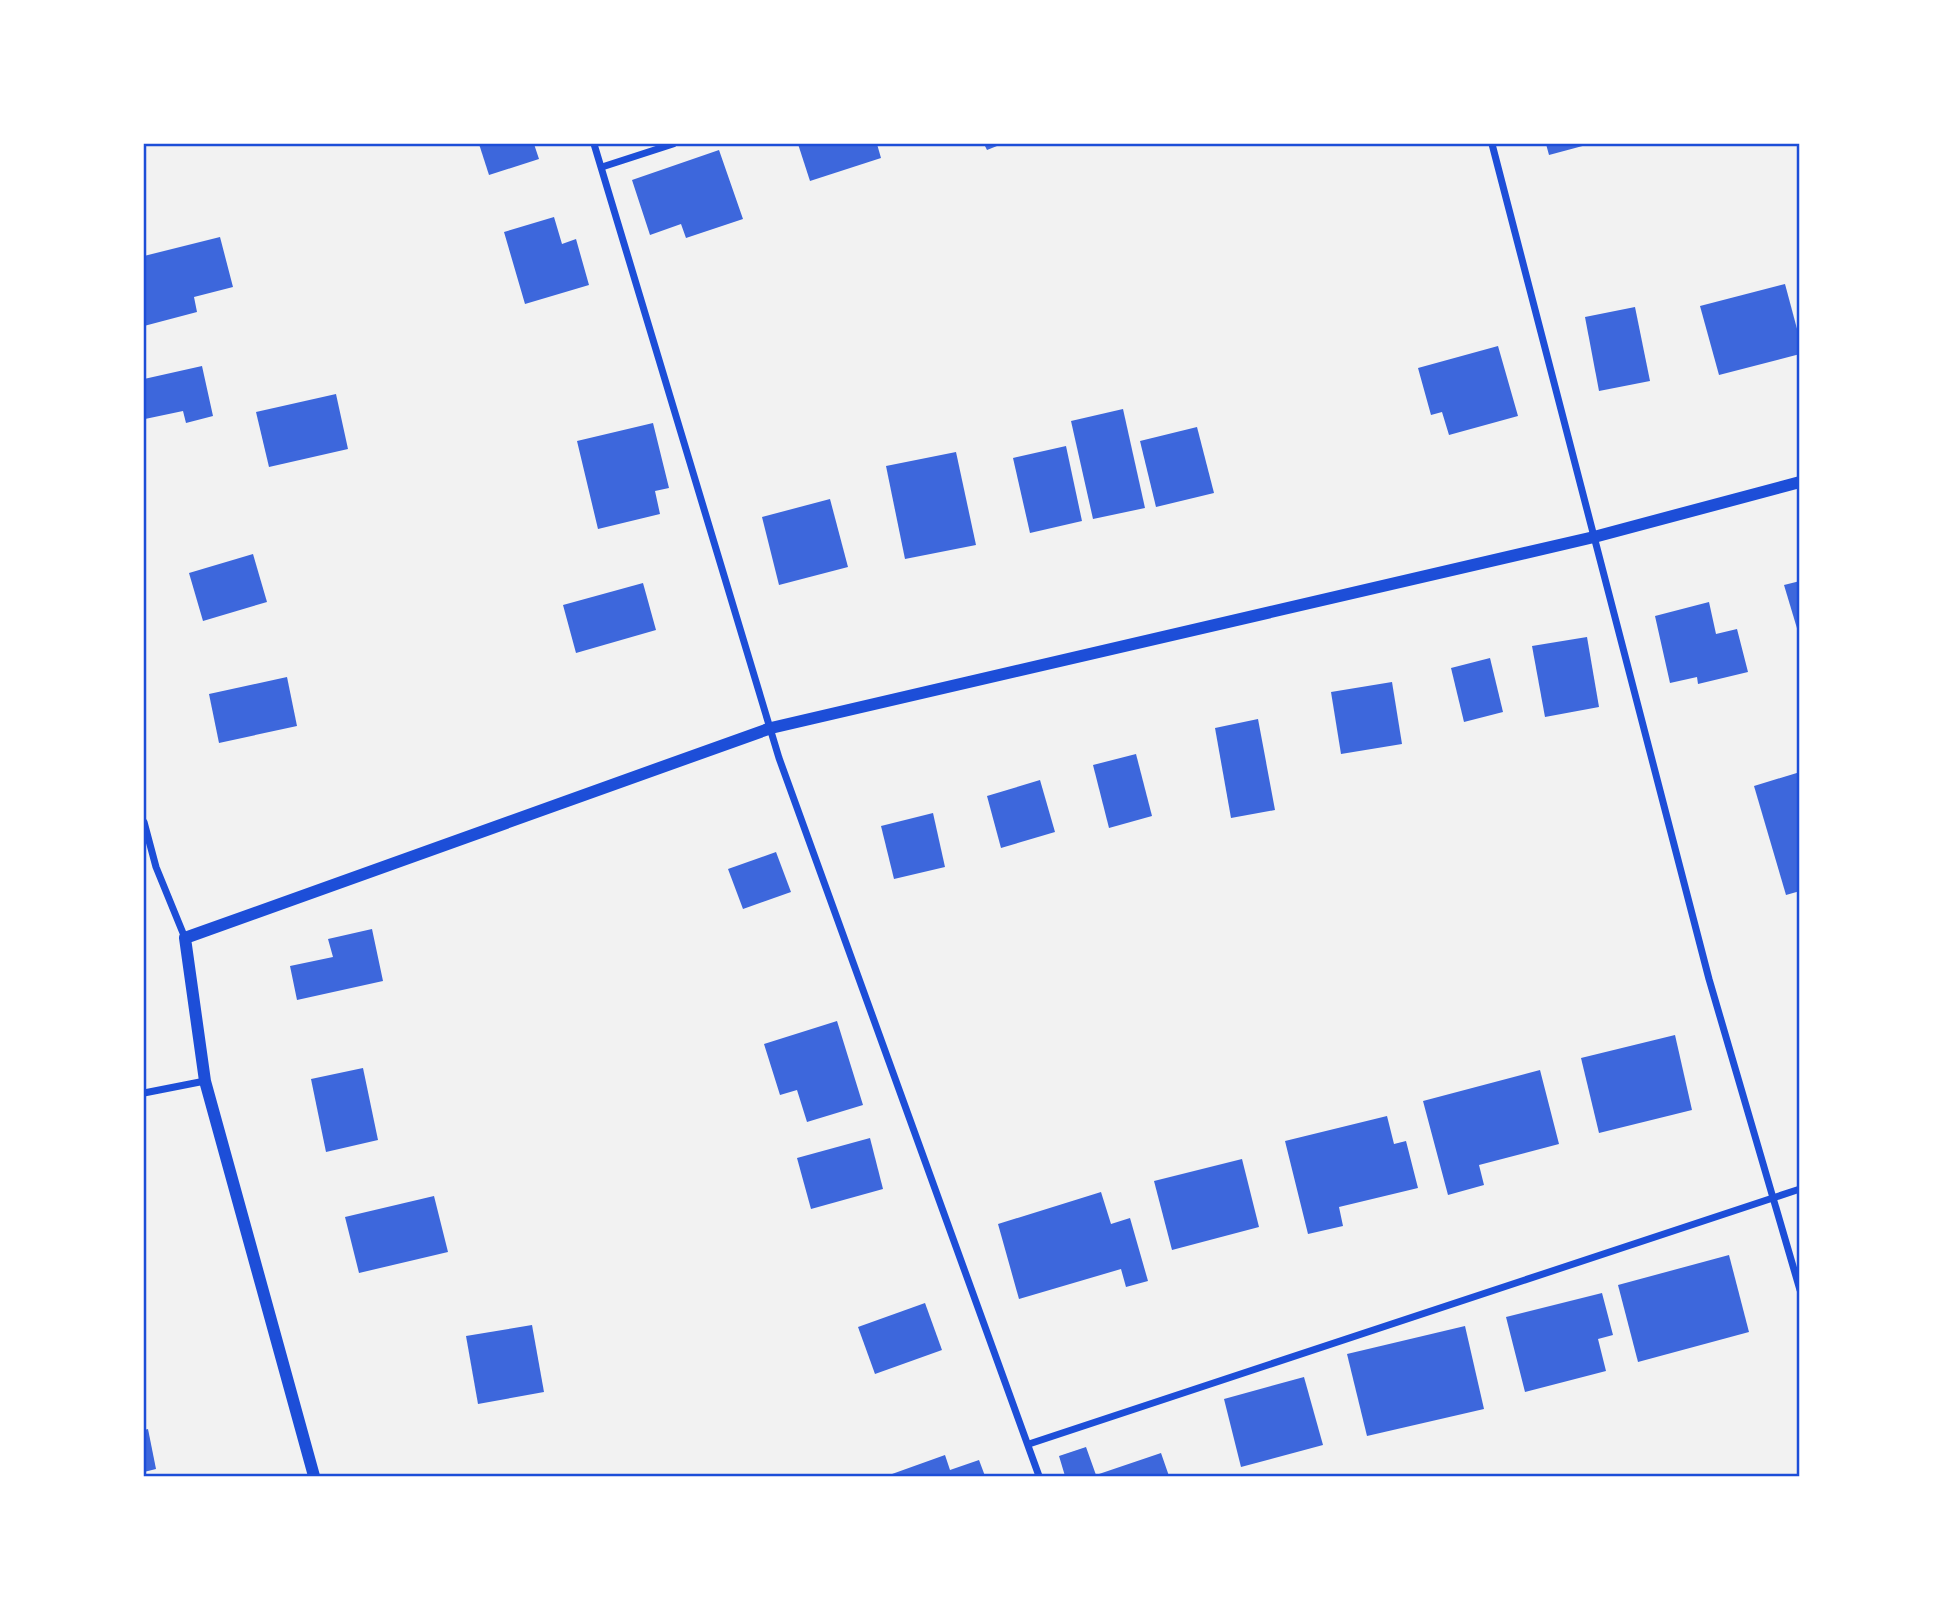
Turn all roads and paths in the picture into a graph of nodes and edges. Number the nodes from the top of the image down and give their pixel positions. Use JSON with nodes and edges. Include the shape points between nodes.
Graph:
{"nodes":[{"id":1,"x":594,"y":144,"type":"edge"},
{"id":2,"x":673,"y":144,"type":"edge"},
{"id":3,"x":1492,"y":144,"type":"edge"},
{"id":4,"x":602,"y":167,"type":"junction"},
{"id":5,"x":1800,"y":482,"type":"edge"},
{"id":6,"x":1594,"y":537,"type":"junction"},
{"id":7,"x":771,"y":728,"type":"junction"},
{"id":8,"x":144,"y":822,"type":"edge"},
{"id":9,"x":185,"y":938,"type":"junction"},
{"id":10,"x":205,"y":1080,"type":"junction"},
{"id":11,"x":144,"y":1093,"type":"edge"},
{"id":12,"x":1800,"y":1189,"type":"edge"},
{"id":13,"x":1772,"y":1197,"type":"junction"},
{"id":14,"x":1800,"y":1290,"type":"edge"},
{"id":15,"x":1029,"y":1444,"type":"junction"},
{"id":16,"x":314,"y":1476,"type":"edge"},
{"id":17,"x":1039,"y":1476,"type":"edge"}],
"edges":[{"from":1,"to":4,"type":"street"},
{"from":2,"to":4,"type":"street"},
{"from":3,"to":6,"type":"street"},
{"from":4,"to":7,"type":"street"},
{"from":5,"to":6,"type":"street"},
{"from":6,"to":7,"type":"street"},
{"from":6,"to":13,"type":"street","via":[[1709,979]]},
{"from":7,"to":9,"type":"street"},
{"from":7,"to":15,"type":"street"},
{"from":8,"to":9,"type":"street","via":[[156,867]]},
{"from":9,"to":10,"type":"street"},
{"from":10,"to":11,"type":"street"},
{"from":10,"to":16,"type":"street"},
{"from":12,"to":13,"type":"street"},
{"from":13,"to":14,"type":"street"},
{"from":13,"to":15,"type":"street"},
{"from":15,"to":17,"type":"street"}]}
